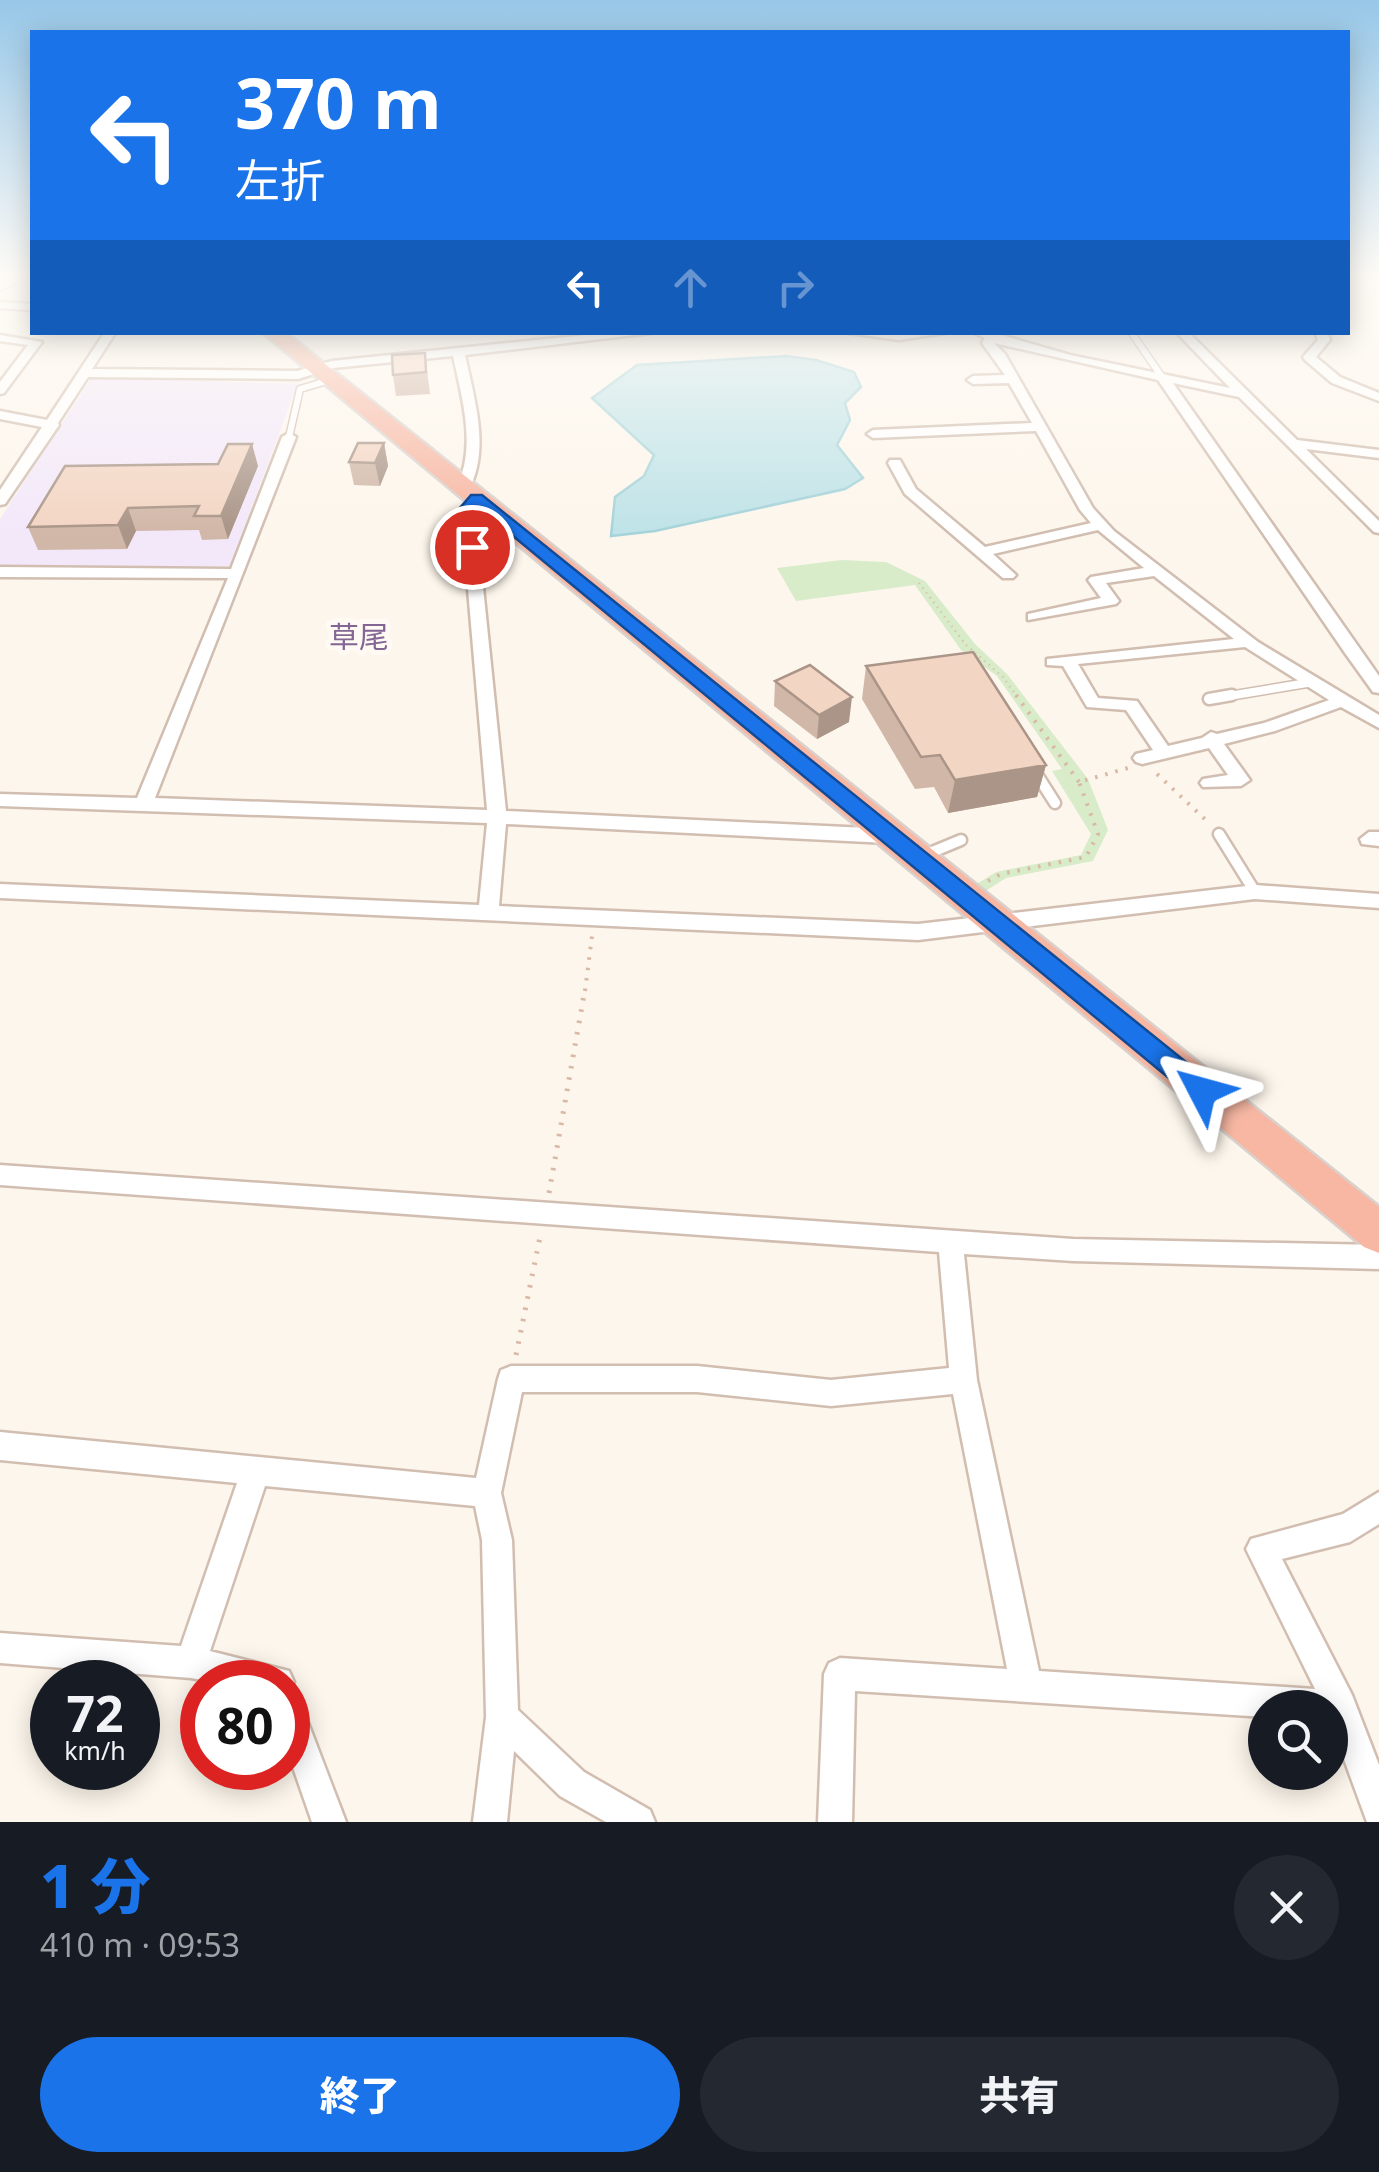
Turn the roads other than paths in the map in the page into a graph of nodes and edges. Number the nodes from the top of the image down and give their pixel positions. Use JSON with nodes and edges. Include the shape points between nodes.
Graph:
{"nodes":[{"id":1,"x":21,"y":362,"type":"edge"},
{"id":2,"x":92,"y":362,"type":"edge"},
{"id":3,"x":308,"y":362,"type":"edge"},
{"id":4,"x":399,"y":362,"type":"edge"},
{"id":5,"x":460,"y":362,"type":"edge"},
{"id":6,"x":1000,"y":362,"type":"edge"},
{"id":7,"x":1100,"y":362,"type":"edge"},
{"id":8,"x":1152,"y":362,"type":"edge"},
{"id":9,"x":1212,"y":362,"type":"edge"},
{"id":10,"x":1315,"y":362,"type":"edge"},
{"id":11,"x":85,"y":373,"type":"junction"},
{"id":12,"x":323,"y":375,"type":"junction"},
{"id":13,"x":1162,"y":377,"type":"junction"},
{"id":14,"x":1010,"y":379,"type":"junction"},
{"id":15,"x":973,"y":380,"type":"dead end"},
{"id":16,"x":0,"y":390,"type":"edge"},
{"id":17,"x":1246,"y":394,"type":"junction"},
{"id":18,"x":1379,"y":397,"type":"edge"},
{"id":19,"x":0,"y":415,"type":"edge"},
{"id":20,"x":54,"y":425,"type":"junction"},
{"id":21,"x":1038,"y":427,"type":"junction"},
{"id":22,"x":873,"y":434,"type":"dead end"},
{"id":23,"x":289,"y":437,"type":"joint"},
{"id":24,"x":1296,"y":444,"type":"junction"},
{"id":25,"x":1379,"y":454,"type":"edge"},
{"id":26,"x":895,"y":463,"type":"dead end"},
{"id":27,"x":470,"y":493,"type":"junction"},
{"id":28,"x":0,"y":501,"type":"edge"},
{"id":29,"x":1101,"y":525,"type":"junction"},
{"id":30,"x":1379,"y":529,"type":"edge"},
{"id":31,"x":980,"y":553,"type":"junction"},
{"id":32,"x":1157,"y":571,"type":"junction"},
{"id":33,"x":0,"y":572,"type":"edge"},
{"id":34,"x":237,"y":574,"type":"junction"},
{"id":35,"x":1008,"y":575,"type":"dead end"},
{"id":36,"x":1034,"y":617,"type":"dead end"},
{"id":37,"x":1248,"y":642,"type":"junction"},
{"id":38,"x":1313,"y":682,"type":"junction"},
{"id":39,"x":1379,"y":688,"type":"edge"},
{"id":40,"x":1209,"y":699,"type":"dead end"},
{"id":41,"x":1342,"y":700,"type":"junction"},
{"id":42,"x":1379,"y":723,"type":"edge"},
{"id":43,"x":1212,"y":738,"type":"junction"},
{"id":44,"x":1164,"y":753,"type":"junction"},
{"id":45,"x":1026,"y":757,"type":"edge"},
{"id":46,"x":1142,"y":758,"type":"dead end"},
{"id":47,"x":1209,"y":783,"type":"dead end"},
{"id":48,"x":0,"y":800,"type":"edge"},
{"id":49,"x":1055,"y":803,"type":"dead end"},
{"id":50,"x":142,"y":805,"type":"junction"},
{"id":51,"x":497,"y":817,"type":"junction"},
{"id":52,"x":1218,"y":834,"type":"road end"},
{"id":53,"x":888,"y":836,"type":"junction"},
{"id":54,"x":961,"y":840,"type":"dead end"},
{"id":55,"x":914,"y":857,"type":"junction"},
{"id":56,"x":0,"y":892,"type":"edge"},
{"id":57,"x":1254,"y":892,"type":"junction"},
{"id":58,"x":1379,"y":901,"type":"edge"},
{"id":59,"x":488,"y":912,"type":"junction"},
{"id":60,"x":997,"y":925,"type":"junction"},
{"id":61,"x":0,"y":1175,"type":"edge"},
{"id":62,"x":1379,"y":1233,"type":"edge"},
{"id":63,"x":950,"y":1242,"type":"junction"},
{"id":64,"x":1379,"y":1257,"type":"edge"},
{"id":65,"x":964,"y":1380,"type":"junction"},
{"id":66,"x":0,"y":1446,"type":"edge"},
{"id":67,"x":255,"y":1473,"type":"junction"},
{"id":68,"x":487,"y":1493,"type":"junction"},
{"id":69,"x":1379,"y":1506,"type":"edge"},
{"id":70,"x":0,"y":1650,"type":"edge"},
{"id":71,"x":192,"y":1660,"type":"edge"},
{"id":72,"x":180,"y":1661,"type":"edge"},
{"id":73,"x":1026,"y":1686,"type":"junction"},
{"id":74,"x":1332,"y":1690,"type":"edge"},
{"id":75,"x":1248,"y":1700,"type":"edge"},
{"id":76,"x":502,"y":1717,"type":"junction"},
{"id":77,"x":1348,"y":1727,"type":"edge"},
{"id":78,"x":310,"y":1770,"type":"edge"},
{"id":79,"x":1379,"y":1810,"type":"edge"},
{"id":80,"x":329,"y":1822,"type":"edge"},
{"id":81,"x":490,"y":1822,"type":"edge"},
{"id":82,"x":638,"y":1822,"type":"edge"},
{"id":83,"x":835,"y":1822,"type":"edge"}],
"edges":[{"from":1,"to":16,"type":"street"},
{"from":2,"to":11,"type":"street"},
{"from":3,"to":12,"type":"highway"},
{"from":4,"to":12,"type":"street"},
{"from":5,"to":27,"type":"street","via":[[472,418]]},
{"from":6,"to":14,"type":"street"},
{"from":7,"to":13,"type":"street"},
{"from":8,"to":13,"type":"lane"},
{"from":9,"to":17,"type":"street"},
{"from":10,"to":18,"type":"street","via":[[1336,380]]},
{"from":11,"to":12,"type":"street"},
{"from":11,"to":20,"type":"street"},
{"from":12,"to":23,"type":"lane","via":[[300,389]]},
{"from":12,"to":27,"type":"highway"},
{"from":13,"to":17,"type":"street"},
{"from":13,"to":39,"type":"street"},
{"from":14,"to":15,"type":"street"},
{"from":14,"to":21,"type":"street"},
{"from":17,"to":24,"type":"street"},
{"from":19,"to":20,"type":"street"},
{"from":20,"to":28,"type":"street"},
{"from":21,"to":22,"type":"street"},
{"from":21,"to":29,"type":"street"},
{"from":23,"to":34,"type":"street"},
{"from":24,"to":25,"type":"street"},
{"from":24,"to":30,"type":"street"},
{"from":26,"to":31,"type":"street","via":[[910,491]]},
{"from":27,"to":51,"type":"street"},
{"from":27,"to":53,"type":"highway"},
{"from":29,"to":31,"type":"street"},
{"from":29,"to":32,"type":"street"},
{"from":31,"to":35,"type":"street"},
{"from":32,"to":36,"type":"street","via":[[1096,580],[1112,600]]},
{"from":32,"to":37,"type":"street"},
{"from":33,"to":34,"type":"street"},
{"from":34,"to":50,"type":"street"},
{"from":37,"to":38,"type":"street"},
{"from":37,"to":44,"type":"street","via":[[1060,661],[1093,704],[1131,705]]},
{"from":38,"to":40,"type":"lane"},
{"from":38,"to":41,"type":"street"},
{"from":41,"to":42,"type":"street"},
{"from":41,"to":43,"type":"street","via":[[1269,727]]},
{"from":43,"to":44,"type":"street"},
{"from":43,"to":47,"type":"street","via":[[1241,780]]},
{"from":44,"to":46,"type":"street"},
{"from":45,"to":49,"type":"lane"},
{"from":48,"to":50,"type":"street"},
{"from":50,"to":51,"type":"street"},
{"from":51,"to":53,"type":"street"},
{"from":51,"to":59,"type":"street"},
{"from":52,"to":57,"type":"lane"},
{"from":53,"to":55,"type":"highway"},
{"from":54,"to":55,"type":"lane"},
{"from":55,"to":60,"type":"highway"},
{"from":56,"to":59,"type":"street"},
{"from":57,"to":58,"type":"street"},
{"from":57,"to":60,"type":"street"},
{"from":59,"to":60,"type":"street","via":[[918,932]]},
{"from":60,"to":62,"type":"highway"},
{"from":61,"to":63,"type":"street"},
{"from":63,"to":64,"type":"street"},
{"from":63,"to":65,"type":"street"},
{"from":65,"to":68,"type":"street","via":[[831,1392],[696,1380],[512,1379]]},
{"from":65,"to":73,"type":"street"},
{"from":66,"to":67,"type":"street"},
{"from":67,"to":68,"type":"street"},
{"from":67,"to":71,"type":"street"},
{"from":68,"to":76,"type":"street","via":[[496,1540]]},
{"from":69,"to":74,"type":"street","via":[[1350,1527],[1261,1549]]},
{"from":70,"to":72,"type":"street"},
{"from":73,"to":75,"type":"street"},
{"from":73,"to":83,"type":"street","via":[[840,1674]]},
{"from":76,"to":81,"type":"street"},
{"from":76,"to":82,"type":"street","via":[[572,1784]]},
{"from":77,"to":79,"type":"street"},
{"from":78,"to":80,"type":"street"}]}
